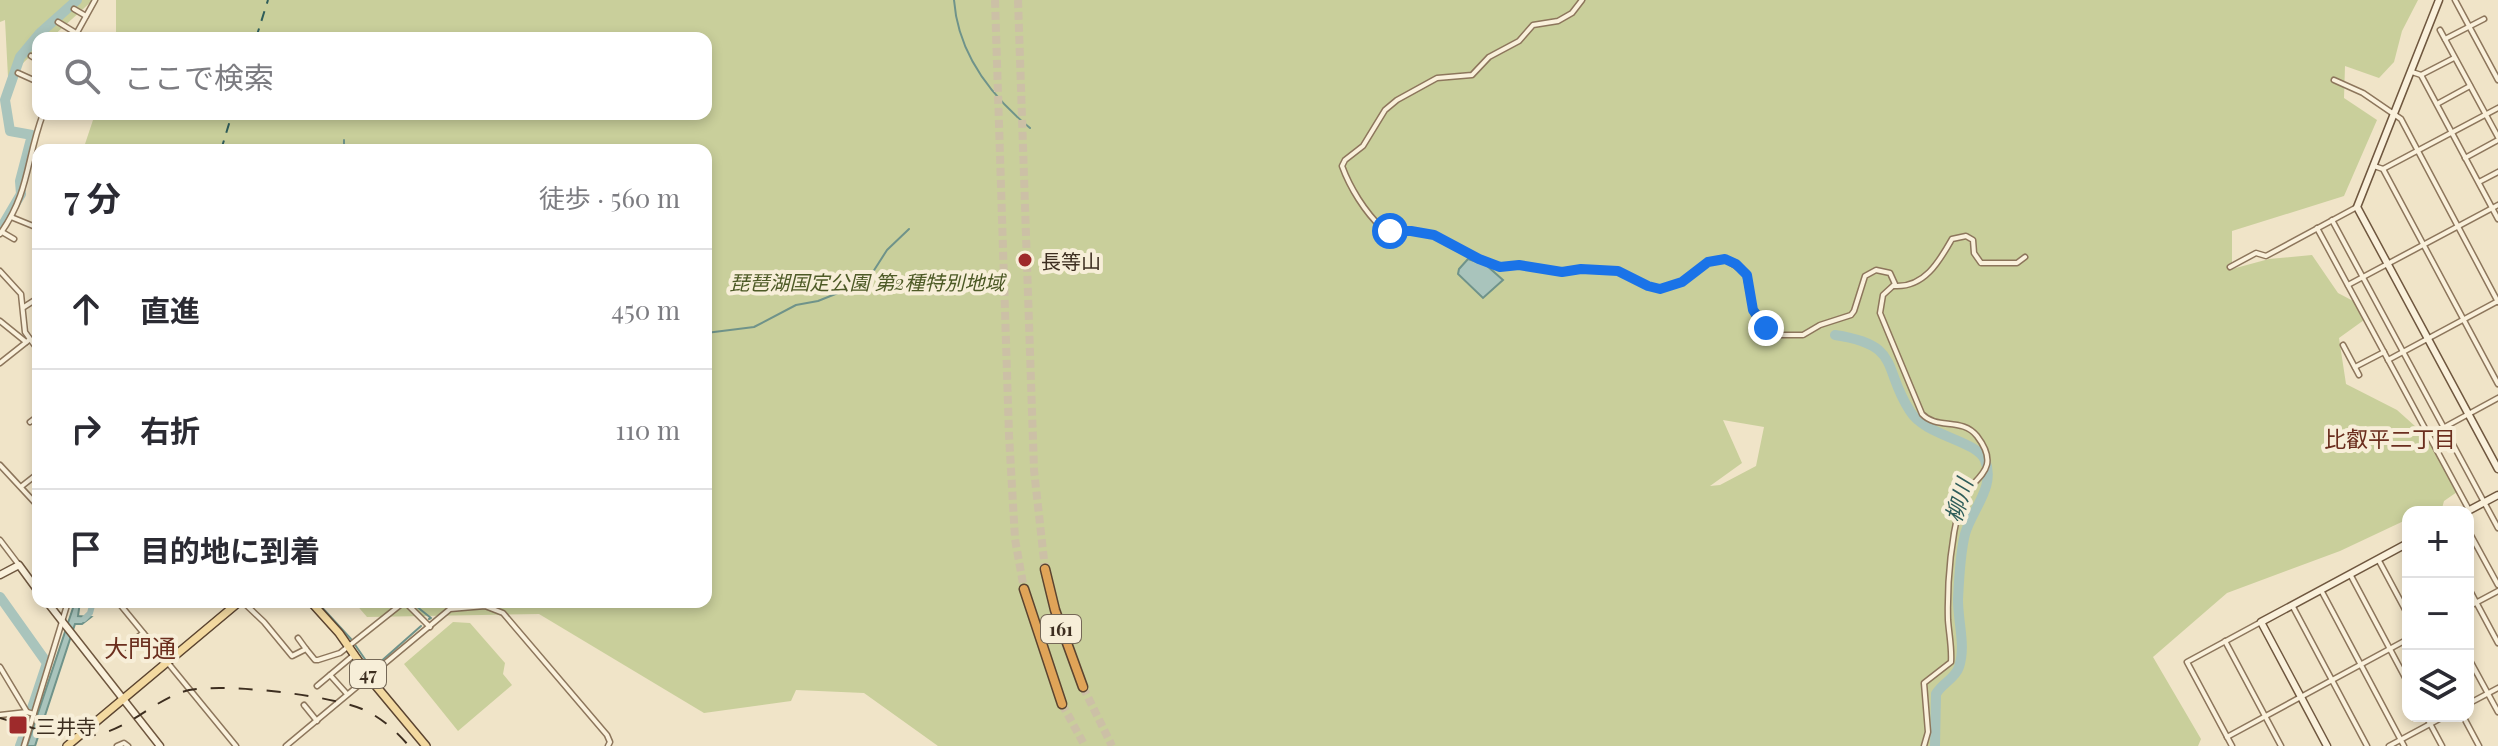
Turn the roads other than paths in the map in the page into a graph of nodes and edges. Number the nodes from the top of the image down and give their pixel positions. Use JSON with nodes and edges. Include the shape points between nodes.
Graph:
{"nodes":[{"id":1,"x":95,"y":0,"type":"edge"},
{"id":2,"x":1582,"y":0,"type":"edge"},
{"id":3,"x":2439,"y":0,"type":"edge"},
{"id":4,"x":2455,"y":0,"type":"edge"},
{"id":5,"x":74,"y":9,"type":"dead end"},
{"id":6,"x":86,"y":16,"type":"junction"},
{"id":7,"x":2484,"y":19,"type":"dead end"},
{"id":8,"x":58,"y":22,"type":"dead end"},
{"id":9,"x":2469,"y":26,"type":"junction"},
{"id":10,"x":2440,"y":30,"type":"dead end"},
{"id":11,"x":71,"y":32,"type":"edge"},
{"id":12,"x":77,"y":32,"type":"edge"},
{"id":13,"x":2445,"y":39,"type":"junction"},
{"id":14,"x":2455,"y":57,"type":"junction"},
{"id":15,"x":2412,"y":72,"type":"junction"},
{"id":16,"x":18,"y":73,"type":"dead end"},
{"id":17,"x":2421,"y":75,"type":"junction"},
{"id":18,"x":32,"y":79,"type":"edge"},
{"id":19,"x":2334,"y":80,"type":"dead end"},
{"id":20,"x":2498,"y":80,"type":"edge"},
{"id":21,"x":2470,"y":86,"type":"junction"},
{"id":22,"x":2436,"y":104,"type":"junction"},
{"id":23,"x":2498,"y":108,"type":"edge"},
{"id":24,"x":2395,"y":113,"type":"junction"},
{"id":25,"x":2486,"y":114,"type":"junction"},
{"id":26,"x":41,"y":120,"type":"edge"},
{"id":27,"x":2452,"y":133,"type":"junction"},
{"id":28,"x":2498,"y":139,"type":"edge"},
{"id":29,"x":33,"y":144,"type":"edge"},
{"id":30,"x":32,"y":149,"type":"edge"},
{"id":31,"x":2417,"y":151,"type":"junction"},
{"id":32,"x":2465,"y":158,"type":"junction"},
{"id":33,"x":2374,"y":166,"type":"junction"},
{"id":34,"x":2383,"y":169,"type":"junction"},
{"id":35,"x":2498,"y":172,"type":"edge"},
{"id":36,"x":2478,"y":183,"type":"junction"},
{"id":37,"x":2498,"y":205,"type":"edge"},
{"id":38,"x":2357,"y":207,"type":"junction"},
{"id":39,"x":2492,"y":208,"type":"junction"},
{"id":40,"x":11,"y":217,"type":"junction"},
{"id":41,"x":2498,"y":219,"type":"edge"},
{"id":42,"x":2332,"y":220,"type":"junction"},
{"id":43,"x":32,"y":226,"type":"edge"},
{"id":44,"x":2457,"y":226,"type":"junction"},
{"id":45,"x":2317,"y":228,"type":"junction"},
{"id":46,"x":1,"y":233,"type":"edge"},
{"id":47,"x":14,"y":239,"type":"dead end"},
{"id":48,"x":2423,"y":244,"type":"junction"},
{"id":49,"x":2025,"y":257,"type":"dead end"},
{"id":50,"x":2388,"y":263,"type":"junction"},
{"id":51,"x":2230,"y":267,"type":"dead end"},
{"id":52,"x":0,"y":271,"type":"edge"},
{"id":53,"x":2363,"y":277,"type":"junction"},
{"id":54,"x":2348,"y":285,"type":"junction"},
{"id":55,"x":1894,"y":286,"type":"junction"},
{"id":56,"x":32,"y":302,"type":"edge"},
{"id":57,"x":2498,"y":302,"type":"edge"},
{"id":58,"x":24,"y":307,"type":"junction"},
{"id":59,"x":2464,"y":320,"type":"junction"},
{"id":60,"x":0,"y":321,"type":"edge"},
{"id":61,"x":2428,"y":339,"type":"junction"},
{"id":62,"x":28,"y":341,"type":"junction"},
{"id":63,"x":32,"y":344,"type":"edge"},
{"id":64,"x":2343,"y":345,"type":"dead end"},
{"id":65,"x":2384,"y":352,"type":"junction"},
{"id":66,"x":2403,"y":352,"type":"junction"},
{"id":67,"x":2388,"y":360,"type":"junction"},
{"id":68,"x":0,"y":363,"type":"edge"},
{"id":69,"x":2355,"y":367,"type":"junction"},
{"id":70,"x":2359,"y":375,"type":"dead end"},
{"id":71,"x":2498,"y":384,"type":"edge"},
{"id":72,"x":2498,"y":398,"type":"edge"},
{"id":73,"x":2468,"y":414,"type":"junction"},
{"id":74,"x":2444,"y":427,"type":"junction"},
{"id":75,"x":2429,"y":435,"type":"junction"},
{"id":76,"x":0,"y":465,"type":"edge"},
{"id":77,"x":2498,"y":469,"type":"edge"},
{"id":78,"x":32,"y":478,"type":"edge"},
{"id":79,"x":22,"y":487,"type":"junction"},
{"id":80,"x":2498,"y":495,"type":"edge"},
{"id":81,"x":32,"y":499,"type":"edge"},
{"id":82,"x":2484,"y":502,"type":"junction"},
{"id":83,"x":2465,"y":506,"type":"edge"},
{"id":84,"x":2474,"y":508,"type":"edge"},
{"id":85,"x":2498,"y":528,"type":"edge"},
{"id":86,"x":0,"y":540,"type":"edge"},
{"id":87,"x":2474,"y":542,"type":"edge"},
{"id":88,"x":2402,"y":547,"type":"edge"},
{"id":89,"x":2378,"y":559,"type":"junction"},
{"id":90,"x":19,"y":565,"type":"junction"},
{"id":91,"x":1045,"y":569,"type":"tunnel mouth"},
{"id":92,"x":2350,"y":574,"type":"junction"},
{"id":93,"x":0,"y":575,"type":"edge"},
{"id":94,"x":32,"y":581,"type":"edge"},
{"id":95,"x":2498,"y":588,"type":"edge"},
{"id":96,"x":1024,"y":589,"type":"tunnel mouth"},
{"id":97,"x":2321,"y":590,"type":"junction"},
{"id":98,"x":2474,"y":599,"type":"edge"},
{"id":99,"x":2476,"y":603,"type":"junction"},
{"id":100,"x":2402,"y":604,"type":"edge"},
{"id":101,"x":2292,"y":605,"type":"junction"},
{"id":102,"x":52,"y":608,"type":"edge"},
{"id":103,"x":67,"y":608,"type":"edge"},
{"id":104,"x":123,"y":608,"type":"edge"},
{"id":105,"x":234,"y":608,"type":"edge"},
{"id":106,"x":248,"y":608,"type":"edge"},
{"id":107,"x":317,"y":608,"type":"edge"},
{"id":108,"x":396,"y":608,"type":"edge"},
{"id":109,"x":410,"y":608,"type":"edge"},
{"id":110,"x":457,"y":608,"type":"edge"},
{"id":111,"x":490,"y":608,"type":"edge"},
{"id":112,"x":2261,"y":622,"type":"junction"},
{"id":113,"x":64,"y":624,"type":"junction"},
{"id":114,"x":430,"y":627,"type":"junction"},
{"id":115,"x":143,"y":633,"type":"junction"},
{"id":116,"x":298,"y":638,"type":"dead end"},
{"id":117,"x":2225,"y":641,"type":"junction"},
{"id":118,"x":2402,"y":642,"type":"edge"},
{"id":119,"x":352,"y":643,"type":"junction"},
{"id":120,"x":2498,"y":643,"type":"edge"},
{"id":121,"x":306,"y":649,"type":"junction"},
{"id":122,"x":2390,"y":649,"type":"junction"},
{"id":123,"x":119,"y":652,"type":"dead end"},
{"id":124,"x":355,"y":654,"type":"junction"},
{"id":125,"x":167,"y":663,"type":"junction"},
{"id":126,"x":2361,"y":665,"type":"junction"},
{"id":127,"x":0,"y":667,"type":"edge"},
{"id":128,"x":2474,"y":668,"type":"edge"},
{"id":129,"x":2402,"y":672,"type":"edge"},
{"id":130,"x":330,"y":675,"type":"junction"},
{"id":131,"x":370,"y":677,"type":"junction"},
{"id":132,"x":2332,"y":680,"type":"junction"},
{"id":133,"x":317,"y":686,"type":"dead end"},
{"id":134,"x":1083,"y":687,"type":"tunnel mouth"},
{"id":135,"x":2498,"y":688,"type":"edge"},
{"id":136,"x":2488,"y":693,"type":"junction"},
{"id":137,"x":348,"y":695,"type":"junction"},
{"id":138,"x":2301,"y":697,"type":"junction"},
{"id":139,"x":123,"y":700,"type":"junction"},
{"id":140,"x":2474,"y":701,"type":"edge"},
{"id":141,"x":1062,"y":704,"type":"tunnel mouth"},
{"id":142,"x":304,"y":705,"type":"dead end"},
{"id":143,"x":27,"y":712,"type":"junction"},
{"id":144,"x":2498,"y":712,"type":"edge"},
{"id":145,"x":34,"y":714,"type":"junction"},
{"id":146,"x":0,"y":715,"type":"edge"},
{"id":147,"x":2265,"y":716,"type":"junction"},
{"id":148,"x":317,"y":721,"type":"junction"},
{"id":149,"x":2434,"y":722,"type":"edge"},
{"id":150,"x":2466,"y":722,"type":"edge"},
{"id":151,"x":2430,"y":724,"type":"junction"},
{"id":152,"x":2227,"y":737,"type":"junction"},
{"id":153,"x":2401,"y":740,"type":"junction"},
{"id":154,"x":24,"y":746,"type":"edge"},
{"id":155,"x":67,"y":746,"type":"edge"},
{"id":156,"x":117,"y":746,"type":"edge"},
{"id":157,"x":128,"y":746,"type":"edge"},
{"id":158,"x":160,"y":746,"type":"edge"},
{"id":159,"x":236,"y":746,"type":"edge"},
{"id":160,"x":286,"y":746,"type":"edge"},
{"id":161,"x":426,"y":746,"type":"edge"},
{"id":162,"x":608,"y":746,"type":"edge"},
{"id":163,"x":1924,"y":746,"type":"edge"},
{"id":164,"x":2232,"y":746,"type":"edge"},
{"id":165,"x":2281,"y":746,"type":"edge"},
{"id":166,"x":2327,"y":746,"type":"edge"},
{"id":167,"x":2367,"y":746,"type":"edge"},
{"id":168,"x":2389,"y":746,"type":"edge"},
{"id":169,"x":2404,"y":746,"type":"edge"},
{"id":170,"x":2442,"y":746,"type":"edge"},
{"id":171,"x":2479,"y":746,"type":"edge"}],
"edges":[{"from":1,"to":6,"type":"street"},
{"from":2,"to":55,"type":"street","via":[[1558,21],[1533,25],[1472,75],[1428,81],[1385,110],[1363,146],[1342,166],[1377,223],[1390,231],[1434,235],[1500,267],[1618,271],[1660,289],[1682,282],[1708,262],[1725,259],[1745,272],[1754,314],[1777,336],[1803,335],[1851,315],[1862,280],[1872,271],[1888,271]]},
{"from":3,"to":15,"type":"street"},
{"from":4,"to":9,"type":"street"},
{"from":5,"to":6,"type":"street"},
{"from":6,"to":12,"type":"street"},
{"from":7,"to":9,"type":"street"},
{"from":8,"to":11,"type":"street"},
{"from":9,"to":13,"type":"street"},
{"from":9,"to":20,"type":"street"},
{"from":10,"to":13,"type":"street"},
{"from":13,"to":14,"type":"street"},
{"from":14,"to":17,"type":"street"},
{"from":14,"to":21,"type":"street"},
{"from":15,"to":17,"type":"street"},
{"from":15,"to":24,"type":"street"},
{"from":16,"to":18,"type":"street"},
{"from":17,"to":22,"type":"street"},
{"from":19,"to":24,"type":"street"},
{"from":21,"to":22,"type":"street"},
{"from":21,"to":25,"type":"street"},
{"from":22,"to":27,"type":"street"},
{"from":23,"to":25,"type":"street"},
{"from":24,"to":31,"type":"street"},
{"from":24,"to":33,"type":"street"},
{"from":25,"to":27,"type":"street"},
{"from":25,"to":28,"type":"street"},
{"from":26,"to":29,"type":"street"},
{"from":27,"to":31,"type":"street"},
{"from":27,"to":32,"type":"street"},
{"from":28,"to":32,"type":"street"},
{"from":30,"to":40,"type":"street","via":[[23,194]]},
{"from":31,"to":34,"type":"street"},
{"from":31,"to":44,"type":"street"},
{"from":32,"to":36,"type":"street"},
{"from":33,"to":34,"type":"street"},
{"from":33,"to":38,"type":"street"},
{"from":34,"to":48,"type":"street"},
{"from":35,"to":36,"type":"street"},
{"from":36,"to":39,"type":"street"},
{"from":37,"to":39,"type":"street"},
{"from":38,"to":42,"type":"street"},
{"from":38,"to":50,"type":"street"},
{"from":39,"to":41,"type":"street"},
{"from":39,"to":44,"type":"street"},
{"from":40,"to":43,"type":"street"},
{"from":40,"to":46,"type":"street"},
{"from":42,"to":45,"type":"street"},
{"from":42,"to":53,"type":"street"},
{"from":44,"to":48,"type":"street"},
{"from":44,"to":57,"type":"street"},
{"from":45,"to":51,"type":"street","via":[[2266,256],[2256,253]]},
{"from":45,"to":54,"type":"street"},
{"from":46,"to":47,"type":"street"},
{"from":48,"to":50,"type":"street"},
{"from":48,"to":59,"type":"street"},
{"from":49,"to":55,"type":"street","via":[[2017,263],[1981,263],[1973,240],[1952,239],[1938,263],[1916,282]]},
{"from":50,"to":53,"type":"street"},
{"from":50,"to":61,"type":"street"},
{"from":52,"to":58,"type":"street","via":[[21,294]]},
{"from":53,"to":54,"type":"street"},
{"from":53,"to":66,"type":"street"},
{"from":54,"to":65,"type":"street"},
{"from":55,"to":163,"type":"street","via":[[1883,295],[1880,313],[1922,414],[1930,421],[1972,431],[1986,463],[1982,477],[1961,500],[1948,598],[1951,662],[1924,683]]},
{"from":56,"to":58,"type":"street"},
{"from":57,"to":59,"type":"street"},
{"from":58,"to":62,"type":"street"},
{"from":59,"to":61,"type":"street"},
{"from":59,"to":71,"type":"street"},
{"from":60,"to":62,"type":"street"},
{"from":61,"to":66,"type":"street"},
{"from":61,"to":73,"type":"street"},
{"from":62,"to":63,"type":"street"},
{"from":62,"to":68,"type":"street"},
{"from":64,"to":69,"type":"street"},
{"from":65,"to":67,"type":"street"},
{"from":65,"to":69,"type":"street"},
{"from":66,"to":67,"type":"street"},
{"from":66,"to":74,"type":"street"},
{"from":67,"to":75,"type":"street"},
{"from":69,"to":70,"type":"street"},
{"from":72,"to":73,"type":"street"},
{"from":73,"to":74,"type":"street"},
{"from":73,"to":77,"type":"street"},
{"from":74,"to":75,"type":"street"},
{"from":74,"to":82,"type":"street"},
{"from":75,"to":83,"type":"street"},
{"from":76,"to":79,"type":"street"},
{"from":78,"to":79,"type":"street"},
{"from":79,"to":81,"type":"street"},
{"from":80,"to":82,"type":"street"},
{"from":82,"to":84,"type":"street"},
{"from":82,"to":85,"type":"street"},
{"from":86,"to":90,"type":"street"},
{"from":87,"to":95,"type":"street"},
{"from":88,"to":89,"type":"street"},
{"from":89,"to":92,"type":"street"},
{"from":89,"to":100,"type":"street"},
{"from":90,"to":93,"type":"street"},
{"from":90,"to":94,"type":"street"},
{"from":91,"to":134,"type":"highway","number":"161"},
{"from":92,"to":97,"type":"street"},
{"from":92,"to":122,"type":"street"},
{"from":95,"to":99,"type":"street"},
{"from":96,"to":141,"type":"highway","number":"161"},
{"from":97,"to":101,"type":"street"},
{"from":97,"to":126,"type":"street"},
{"from":98,"to":99,"type":"street"},
{"from":99,"to":120,"type":"street"},
{"from":101,"to":112,"type":"street"},
{"from":101,"to":132,"type":"street"},
{"from":102,"to":113,"type":"street"},
{"from":103,"to":113,"type":"street"},
{"from":104,"to":115,"type":"street"},
{"from":105,"to":125,"type":"main road"},
{"from":106,"to":121,"type":"street","via":[[292,656]]},
{"from":107,"to":119,"type":"main road","number":"47"},
{"from":108,"to":119,"type":"street"},
{"from":109,"to":114,"type":"street"},
{"from":110,"to":114,"type":"street"},
{"from":111,"to":162,"type":"street","via":[[503,613],[607,735]]},
{"from":112,"to":117,"type":"street"},
{"from":112,"to":138,"type":"street"},
{"from":113,"to":139,"type":"street"},
{"from":113,"to":145,"type":"street"},
{"from":114,"to":131,"type":"street"},
{"from":115,"to":123,"type":"street"},
{"from":115,"to":125,"type":"street"},
{"from":116,"to":121,"type":"street"},
{"from":117,"to":147,"type":"street"},
{"from":117,"to":152,"type":"street","via":[[2187,662]]},
{"from":118,"to":122,"type":"street"},
{"from":119,"to":121,"type":"street","via":[[318,660]]},
{"from":119,"to":124,"type":"main road","number":"47"},
{"from":122,"to":126,"type":"street"},
{"from":122,"to":129,"type":"street"},
{"from":124,"to":130,"type":"street"},
{"from":124,"to":131,"type":"main road","number":"47"},
{"from":125,"to":139,"type":"main road"},
{"from":125,"to":159,"type":"street"},
{"from":126,"to":132,"type":"street"},
{"from":126,"to":153,"type":"street"},
{"from":127,"to":143,"type":"street"},
{"from":128,"to":136,"type":"street"},
{"from":130,"to":133,"type":"street"},
{"from":130,"to":137,"type":"street"},
{"from":131,"to":137,"type":"street"},
{"from":131,"to":161,"type":"main road","number":"47"},
{"from":132,"to":138,"type":"street"},
{"from":132,"to":167,"type":"street"},
{"from":135,"to":136,"type":"street"},
{"from":136,"to":140,"type":"street"},
{"from":136,"to":144,"type":"street"},
{"from":137,"to":148,"type":"street"},
{"from":138,"to":147,"type":"street"},
{"from":138,"to":166,"type":"street"},
{"from":139,"to":155,"type":"main road"},
{"from":139,"to":158,"type":"street"},
{"from":142,"to":148,"type":"street"},
{"from":143,"to":145,"type":"street"},
{"from":143,"to":146,"type":"street"},
{"from":145,"to":154,"type":"street"},
{"from":147,"to":152,"type":"street"},
{"from":147,"to":165,"type":"street"},
{"from":148,"to":160,"type":"street"},
{"from":149,"to":151,"type":"street"},
{"from":150,"to":171,"type":"street"},
{"from":151,"to":153,"type":"street"},
{"from":151,"to":170,"type":"street"},
{"from":152,"to":164,"type":"street"},
{"from":153,"to":168,"type":"street"},
{"from":153,"to":169,"type":"street"},
{"from":156,"to":157,"type":"street"}]}
